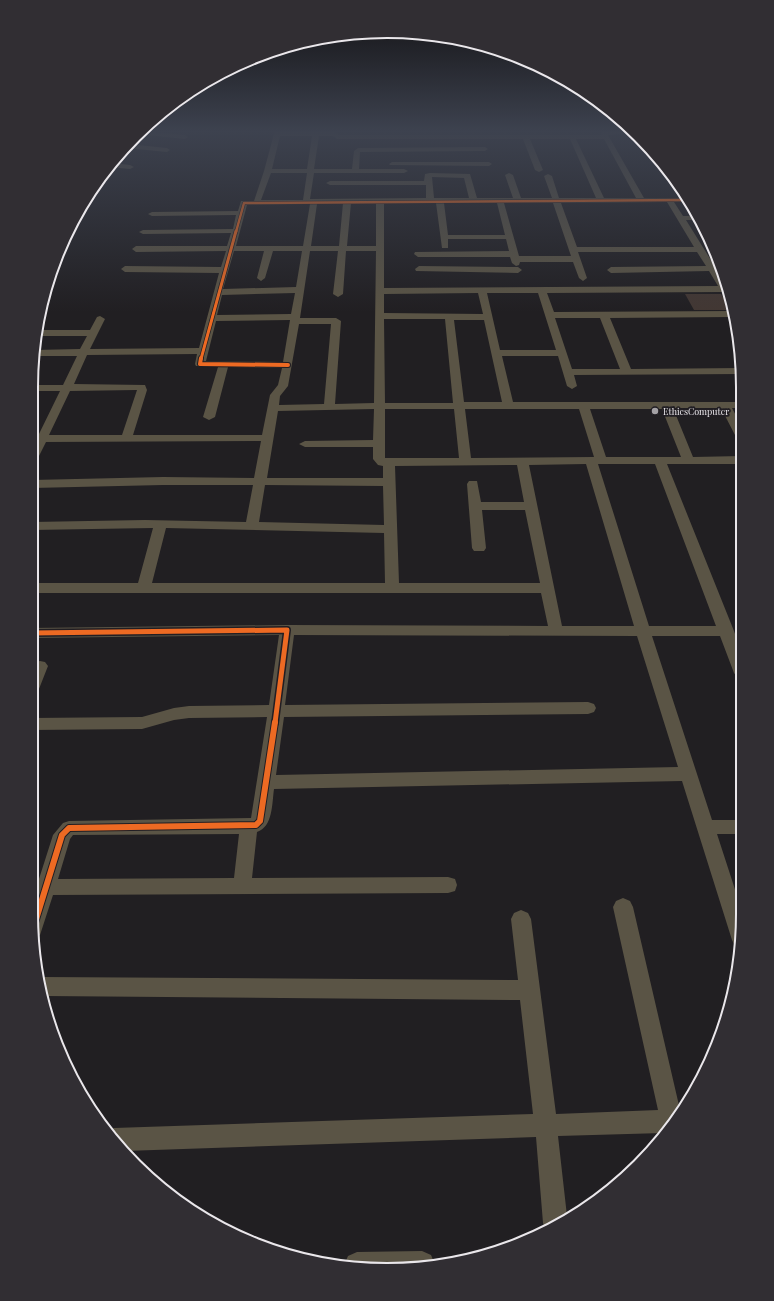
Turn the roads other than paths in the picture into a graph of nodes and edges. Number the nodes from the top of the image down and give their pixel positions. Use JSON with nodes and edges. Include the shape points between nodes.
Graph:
{"nodes":[{"id":1,"x":261,"y":191,"type":"edge"},
{"id":2,"x":310,"y":191,"type":"edge"},
{"id":3,"x":360,"y":191,"type":"edge"},
{"id":4,"x":374,"y":191,"type":"edge"},
{"id":5,"x":430,"y":191,"type":"edge"},
{"id":6,"x":471,"y":191,"type":"edge"},
{"id":7,"x":514,"y":191,"type":"edge"},
{"id":8,"x":552,"y":191,"type":"edge"},
{"id":9,"x":597,"y":191,"type":"edge"},
{"id":10,"x":636,"y":191,"type":"edge"},
{"id":11,"x":365,"y":192,"type":"junction"},
{"id":12,"x":601,"y":200,"type":"junction"},
{"id":13,"x":641,"y":200,"type":"junction"},
{"id":14,"x":669,"y":200,"type":"junction"},
{"id":15,"x":681,"y":200,"type":"edge"},
{"id":16,"x":347,"y":201,"type":"junction"},
{"id":17,"x":380,"y":201,"type":"junction"},
{"id":18,"x":430,"y":201,"type":"junction"},
{"id":19,"x":440,"y":201,"type":"junction"},
{"id":20,"x":474,"y":201,"type":"junction"},
{"id":21,"x":518,"y":201,"type":"junction"},
{"id":22,"x":555,"y":201,"type":"junction"},
{"id":23,"x":257,"y":202,"type":"junction"},
{"id":24,"x":310,"y":202,"type":"junction"},
{"id":25,"x":500,"y":202,"type":"junction"},
{"id":26,"x":241,"y":213,"type":"junction"},
{"id":27,"x":152,"y":214,"type":"dead end"},
{"id":28,"x":680,"y":218,"type":"junction"},
{"id":29,"x":692,"y":218,"type":"edge"},
{"id":30,"x":236,"y":231,"type":"junction"},
{"id":31,"x":143,"y":232,"type":"dead end"},
{"id":32,"x":444,"y":237,"type":"junction"},
{"id":33,"x":509,"y":237,"type":"junction"},
{"id":34,"x":380,"y":248,"type":"junction"},
{"id":35,"x":136,"y":249,"type":"dead end"},
{"id":36,"x":231,"y":249,"type":"junction"},
{"id":37,"x":269,"y":249,"type":"junction"},
{"id":38,"x":305,"y":249,"type":"junction"},
{"id":39,"x":342,"y":249,"type":"junction"},
{"id":40,"x":699,"y":249,"type":"junction"},
{"id":41,"x":574,"y":250,"type":"junction"},
{"id":42,"x":418,"y":254,"type":"dead end"},
{"id":43,"x":446,"y":254,"type":"junction"},
{"id":44,"x":514,"y":257,"type":"junction"},
{"id":45,"x":577,"y":259,"type":"junction"},
{"id":46,"x":712,"y":268,"type":"junction"},
{"id":47,"x":125,"y":270,"type":"dead end"},
{"id":48,"x":224,"y":270,"type":"junction"},
{"id":49,"x":419,"y":270,"type":"dead end"},
{"id":50,"x":611,"y":270,"type":"dead end"},
{"id":51,"x":260,"y":278,"type":"dead end"},
{"id":52,"x":583,"y":278,"type":"dead end"},
{"id":53,"x":718,"y":278,"type":"edge"},
{"id":54,"x":520,"y":280,"type":"junction"},
{"id":55,"x":299,"y":290,"type":"junction"},
{"id":56,"x":542,"y":290,"type":"junction"},
{"id":57,"x":380,"y":291,"type":"junction"},
{"id":58,"x":482,"y":291,"type":"junction"},
{"id":59,"x":218,"y":292,"type":"junction"},
{"id":60,"x":723,"y":293,"type":"edge"},
{"id":61,"x":338,"y":294,"type":"dead end"},
{"id":62,"x":728,"y":314,"type":"edge"},
{"id":63,"x":604,"y":315,"type":"junction"},
{"id":64,"x":380,"y":316,"type":"junction"},
{"id":65,"x":550,"y":316,"type":"junction"},
{"id":66,"x":449,"y":317,"type":"junction"},
{"id":67,"x":488,"y":317,"type":"junction"},
{"id":68,"x":211,"y":318,"type":"junction"},
{"id":69,"x":100,"y":319,"type":"dead end"},
{"id":70,"x":296,"y":319,"type":"junction"},
{"id":71,"x":42,"y":333,"type":"edge"},
{"id":72,"x":94,"y":333,"type":"junction"},
{"id":73,"x":202,"y":351,"type":"junction"},
{"id":74,"x":496,"y":352,"type":"junction"},
{"id":75,"x":562,"y":352,"type":"junction"},
{"id":76,"x":40,"y":353,"type":"edge"},
{"id":77,"x":83,"y":353,"type":"junction"},
{"id":78,"x":224,"y":365,"type":"junction"},
{"id":79,"x":288,"y":365,"type":"junction"},
{"id":80,"x":735,"y":371,"type":"edge"},
{"id":81,"x":568,"y":372,"type":"junction"},
{"id":82,"x":627,"y":372,"type":"junction"},
{"id":83,"x":572,"y":386,"type":"dead end"},
{"id":84,"x":38,"y":388,"type":"edge"},
{"id":85,"x":65,"y":388,"type":"junction"},
{"id":86,"x":725,"y":405,"type":"junction"},
{"id":87,"x":736,"y":405,"type":"edge"},
{"id":88,"x":380,"y":406,"type":"junction"},
{"id":89,"x":459,"y":406,"type":"junction"},
{"id":90,"x":508,"y":406,"type":"junction"},
{"id":91,"x":584,"y":406,"type":"junction"},
{"id":92,"x":667,"y":406,"type":"junction"},
{"id":93,"x":329,"y":407,"type":"junction"},
{"id":94,"x":274,"y":408,"type":"junction"},
{"id":95,"x":209,"y":417,"type":"dead end"},
{"id":96,"x":736,"y":426,"type":"edge"},
{"id":97,"x":38,"y":437,"type":"edge"},
{"id":98,"x":268,"y":438,"type":"junction"},
{"id":99,"x":38,"y":439,"type":"edge"},
{"id":100,"x":126,"y":439,"type":"junction"},
{"id":101,"x":379,"y":442,"type":"junction"},
{"id":102,"x":305,"y":444,"type":"dead end"},
{"id":103,"x":596,"y":460,"type":"junction"},
{"id":104,"x":659,"y":460,"type":"junction"},
{"id":105,"x":688,"y":460,"type":"junction"},
{"id":106,"x":736,"y":460,"type":"edge"},
{"id":107,"x":522,"y":461,"type":"junction"},
{"id":108,"x":388,"y":462,"type":"junction"},
{"id":109,"x":464,"y":462,"type":"junction"},
{"id":110,"x":261,"y":481,"type":"junction"},
{"id":111,"x":389,"y":482,"type":"junction"},
{"id":112,"x":38,"y":484,"type":"edge"},
{"id":113,"x":473,"y":484,"type":"dead end"},
{"id":114,"x":475,"y":506,"type":"junction"},
{"id":115,"x":531,"y":506,"type":"junction"},
{"id":116,"x":161,"y":524,"type":"junction"},
{"id":117,"x":38,"y":526,"type":"edge"},
{"id":118,"x":252,"y":526,"type":"junction"},
{"id":119,"x":390,"y":529,"type":"junction"},
{"id":120,"x":479,"y":548,"type":"dead end"},
{"id":121,"x":144,"y":587,"type":"junction"},
{"id":122,"x":38,"y":588,"type":"edge"},
{"id":123,"x":392,"y":588,"type":"junction"},
{"id":124,"x":547,"y":588,"type":"junction"},
{"id":125,"x":287,"y":630,"type":"junction"},
{"id":126,"x":556,"y":631,"type":"junction"},
{"id":127,"x":643,"y":631,"type":"junction"},
{"id":128,"x":727,"y":631,"type":"junction"},
{"id":129,"x":38,"y":634,"type":"edge"},
{"id":130,"x":736,"y":656,"type":"edge"},
{"id":131,"x":40,"y":666,"type":"dead end"},
{"id":132,"x":38,"y":671,"type":"edge"},
{"id":133,"x":588,"y":708,"type":"dead end"},
{"id":134,"x":276,"y":711,"type":"junction"},
{"id":135,"x":38,"y":724,"type":"edge"},
{"id":136,"x":689,"y":774,"type":"junction"},
{"id":137,"x":267,"y":782,"type":"junction"},
{"id":138,"x":249,"y":826,"type":"junction"},
{"id":139,"x":706,"y":827,"type":"junction"},
{"id":140,"x":736,"y":827,"type":"edge"},
{"id":141,"x":448,"y":885,"type":"dead end"},
{"id":142,"x":242,"y":886,"type":"junction"},
{"id":143,"x":46,"y":887,"type":"junction"},
{"id":144,"x":623,"y":907,"type":"dead end"},
{"id":145,"x":736,"y":910,"type":"edge"},
{"id":146,"x":38,"y":913,"type":"edge"},
{"id":147,"x":521,"y":919,"type":"dead end"},
{"id":148,"x":46,"y":986,"type":"edge"},
{"id":149,"x":530,"y":990,"type":"junction"},
{"id":150,"x":671,"y":1117,"type":"edge"},
{"id":151,"x":667,"y":1122,"type":"edge"},
{"id":152,"x":546,"y":1126,"type":"junction"},
{"id":153,"x":121,"y":1140,"type":"edge"},
{"id":154,"x":555,"y":1220,"type":"edge"}],
"edges":[{"from":1,"to":23,"type":"street"},
{"from":2,"to":24,"type":"street"},
{"from":3,"to":11,"type":"street"},
{"from":4,"to":11,"type":"street"},
{"from":5,"to":18,"type":"street"},
{"from":6,"to":20,"type":"street"},
{"from":7,"to":21,"type":"street"},
{"from":8,"to":22,"type":"street"},
{"from":9,"to":12,"type":"street"},
{"from":10,"to":13,"type":"street"},
{"from":11,"to":16,"type":"street"},
{"from":11,"to":17,"type":"street"},
{"from":12,"to":13,"type":"street"},
{"from":12,"to":22,"type":"street"},
{"from":13,"to":14,"type":"street"},
{"from":14,"to":15,"type":"street"},
{"from":14,"to":28,"type":"street"},
{"from":16,"to":24,"type":"street"},
{"from":16,"to":39,"type":"street"},
{"from":17,"to":18,"type":"street"},
{"from":17,"to":34,"type":"street"},
{"from":18,"to":19,"type":"street"},
{"from":19,"to":20,"type":"street"},
{"from":19,"to":32,"type":"street"},
{"from":20,"to":25,"type":"street"},
{"from":21,"to":22,"type":"street"},
{"from":21,"to":25,"type":"street"},
{"from":22,"to":41,"type":"street"},
{"from":23,"to":24,"type":"street"},
{"from":23,"to":26,"type":"street","via":[[244,203]]},
{"from":24,"to":38,"type":"street"},
{"from":25,"to":33,"type":"street"},
{"from":26,"to":27,"type":"street"},
{"from":26,"to":30,"type":"street"},
{"from":28,"to":29,"type":"street"},
{"from":28,"to":40,"type":"street"},
{"from":30,"to":31,"type":"street"},
{"from":30,"to":36,"type":"street"},
{"from":32,"to":33,"type":"street"},
{"from":32,"to":43,"type":"street"},
{"from":33,"to":44,"type":"street"},
{"from":34,"to":39,"type":"street"},
{"from":34,"to":57,"type":"street"},
{"from":35,"to":36,"type":"street"},
{"from":36,"to":37,"type":"street"},
{"from":36,"to":48,"type":"street"},
{"from":37,"to":38,"type":"street"},
{"from":37,"to":51,"type":"street"},
{"from":38,"to":39,"type":"street"},
{"from":38,"to":55,"type":"street"},
{"from":39,"to":61,"type":"street"},
{"from":40,"to":41,"type":"street"},
{"from":40,"to":46,"type":"street"},
{"from":41,"to":45,"type":"street"},
{"from":42,"to":43,"type":"street"},
{"from":43,"to":44,"type":"street"},
{"from":44,"to":45,"type":"street"},
{"from":44,"to":54,"type":"street"},
{"from":45,"to":52,"type":"street"},
{"from":46,"to":50,"type":"street"},
{"from":46,"to":53,"type":"street"},
{"from":47,"to":48,"type":"street"},
{"from":48,"to":59,"type":"street"},
{"from":49,"to":54,"type":"street"},
{"from":54,"to":56,"type":"street"},
{"from":54,"to":58,"type":"street"},
{"from":55,"to":59,"type":"street"},
{"from":55,"to":70,"type":"street"},
{"from":56,"to":60,"type":"street"},
{"from":56,"to":65,"type":"street"},
{"from":57,"to":58,"type":"street"},
{"from":57,"to":64,"type":"street"},
{"from":58,"to":67,"type":"street"},
{"from":59,"to":68,"type":"street"},
{"from":62,"to":63,"type":"street"},
{"from":63,"to":65,"type":"street"},
{"from":63,"to":82,"type":"street"},
{"from":64,"to":66,"type":"street"},
{"from":64,"to":88,"type":"street"},
{"from":65,"to":75,"type":"street"},
{"from":66,"to":67,"type":"street"},
{"from":66,"to":89,"type":"street"},
{"from":67,"to":74,"type":"street"},
{"from":68,"to":70,"type":"street"},
{"from":68,"to":73,"type":"street"},
{"from":69,"to":72,"type":"street"},
{"from":70,"to":79,"type":"street"},
{"from":70,"to":93,"type":"street","via":[[336,321]]},
{"from":71,"to":72,"type":"street"},
{"from":72,"to":77,"type":"street"},
{"from":73,"to":77,"type":"street"},
{"from":73,"to":78,"type":"street","via":[[200,364]]},
{"from":74,"to":75,"type":"street"},
{"from":74,"to":90,"type":"street"},
{"from":75,"to":81,"type":"street"},
{"from":76,"to":77,"type":"street"},
{"from":77,"to":85,"type":"street"},
{"from":78,"to":79,"type":"street"},
{"from":78,"to":95,"type":"street"},
{"from":79,"to":94,"type":"street","via":[[283,386],[276,395]]},
{"from":80,"to":82,"type":"street"},
{"from":81,"to":82,"type":"street"},
{"from":81,"to":83,"type":"street"},
{"from":84,"to":85,"type":"street"},
{"from":85,"to":97,"type":"street"},
{"from":85,"to":100,"type":"street","via":[[141,387]]},
{"from":86,"to":87,"type":"street"},
{"from":86,"to":92,"type":"street"},
{"from":86,"to":96,"type":"street"},
{"from":88,"to":89,"type":"street"},
{"from":88,"to":93,"type":"street"},
{"from":88,"to":101,"type":"street"},
{"from":89,"to":90,"type":"street"},
{"from":89,"to":109,"type":"street"},
{"from":90,"to":91,"type":"street"},
{"from":91,"to":92,"type":"street"},
{"from":91,"to":103,"type":"street"},
{"from":92,"to":105,"type":"street"},
{"from":93,"to":94,"type":"street"},
{"from":94,"to":98,"type":"street"},
{"from":98,"to":100,"type":"street"},
{"from":98,"to":110,"type":"street"},
{"from":99,"to":100,"type":"street"},
{"from":101,"to":102,"type":"street"},
{"from":101,"to":108,"type":"street","via":[[380,460]]},
{"from":103,"to":104,"type":"street"},
{"from":103,"to":107,"type":"street"},
{"from":103,"to":127,"type":"street"},
{"from":104,"to":105,"type":"street"},
{"from":104,"to":128,"type":"street"},
{"from":105,"to":106,"type":"street"},
{"from":107,"to":109,"type":"street"},
{"from":107,"to":115,"type":"street"},
{"from":108,"to":109,"type":"street"},
{"from":108,"to":111,"type":"street"},
{"from":110,"to":111,"type":"street"},
{"from":110,"to":112,"type":"street"},
{"from":110,"to":118,"type":"street"},
{"from":111,"to":119,"type":"street"},
{"from":113,"to":114,"type":"street"},
{"from":114,"to":115,"type":"street"},
{"from":114,"to":120,"type":"street"},
{"from":115,"to":124,"type":"street"},
{"from":116,"to":117,"type":"street"},
{"from":116,"to":118,"type":"street"},
{"from":116,"to":121,"type":"street"},
{"from":118,"to":119,"type":"street"},
{"from":119,"to":123,"type":"street"},
{"from":121,"to":122,"type":"street"},
{"from":121,"to":123,"type":"street"},
{"from":123,"to":124,"type":"street"},
{"from":124,"to":126,"type":"street"},
{"from":125,"to":126,"type":"street"},
{"from":125,"to":129,"type":"street"},
{"from":125,"to":134,"type":"street"},
{"from":126,"to":127,"type":"street"},
{"from":127,"to":128,"type":"street"},
{"from":127,"to":136,"type":"street"},
{"from":128,"to":130,"type":"street"},
{"from":131,"to":132,"type":"street"},
{"from":133,"to":134,"type":"street"},
{"from":134,"to":135,"type":"street","via":[[188,712],[142,723]]},
{"from":134,"to":137,"type":"street"},
{"from":136,"to":137,"type":"street"},
{"from":136,"to":139,"type":"street"},
{"from":137,"to":138,"type":"street","via":[[260,821]]},
{"from":138,"to":142,"type":"street"},
{"from":138,"to":143,"type":"street","via":[[69,828],[62,835]]},
{"from":139,"to":140,"type":"street"},
{"from":139,"to":145,"type":"street"},
{"from":141,"to":142,"type":"street"},
{"from":142,"to":143,"type":"street"},
{"from":143,"to":146,"type":"street"},
{"from":144,"to":150,"type":"street"},
{"from":147,"to":149,"type":"street"},
{"from":148,"to":149,"type":"street"},
{"from":149,"to":152,"type":"street"},
{"from":151,"to":152,"type":"street"},
{"from":152,"to":153,"type":"street"},
{"from":152,"to":154,"type":"street"}]}
